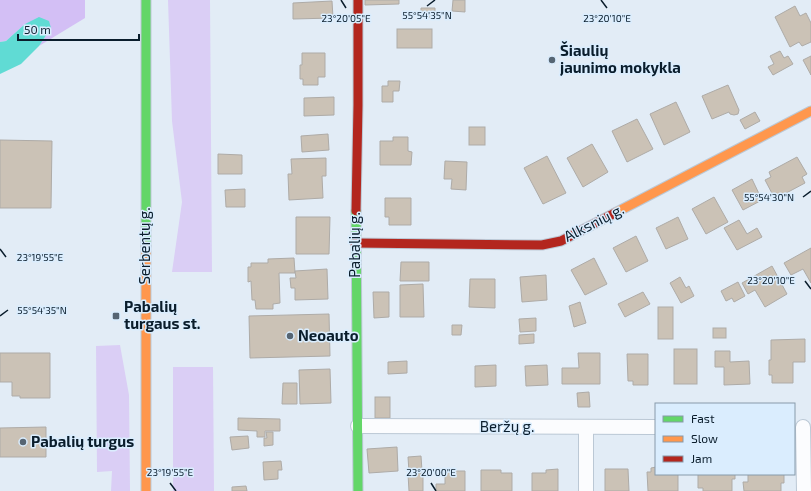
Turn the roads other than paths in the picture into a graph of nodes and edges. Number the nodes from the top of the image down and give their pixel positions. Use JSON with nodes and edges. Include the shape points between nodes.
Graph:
{"nodes":[{"id":1,"x":146,"y":0,"type":"edge"},
{"id":2,"x":358,"y":0,"type":"edge"},
{"id":3,"x":811,"y":112,"type":"edge"},
{"id":4,"x":355,"y":244,"type":"junction"},
{"id":5,"x":358,"y":426,"type":"junction"},
{"id":6,"x":655,"y":427,"type":"edge"},
{"id":7,"x":803,"y":427,"type":"edge"},
{"id":8,"x":586,"y":428,"type":"junction"},
{"id":9,"x":146,"y":491,"type":"edge"},
{"id":10,"x":358,"y":491,"type":"edge"},
{"id":11,"x":586,"y":491,"type":"edge"},
{"id":12,"x":804,"y":491,"type":"edge"}],
"edges":[{"from":1,"to":9,"type":"street","name":"Serbentų g."},
{"from":2,"to":4,"type":"street","name":"Pabalių g."},
{"from":3,"to":4,"type":"street","name":"Alksnių g.","via":[[561,241],[542,245]]},
{"from":4,"to":5,"type":"street","name":"Pabalių g."},
{"from":5,"to":8,"type":"street","name":"Beržų g."},
{"from":5,"to":10,"type":"street","name":"Pabalių g."},
{"from":6,"to":8,"type":"street","name":"Beržų g."},
{"from":7,"to":12,"type":"street"},
{"from":8,"to":11,"type":"street"}]}
